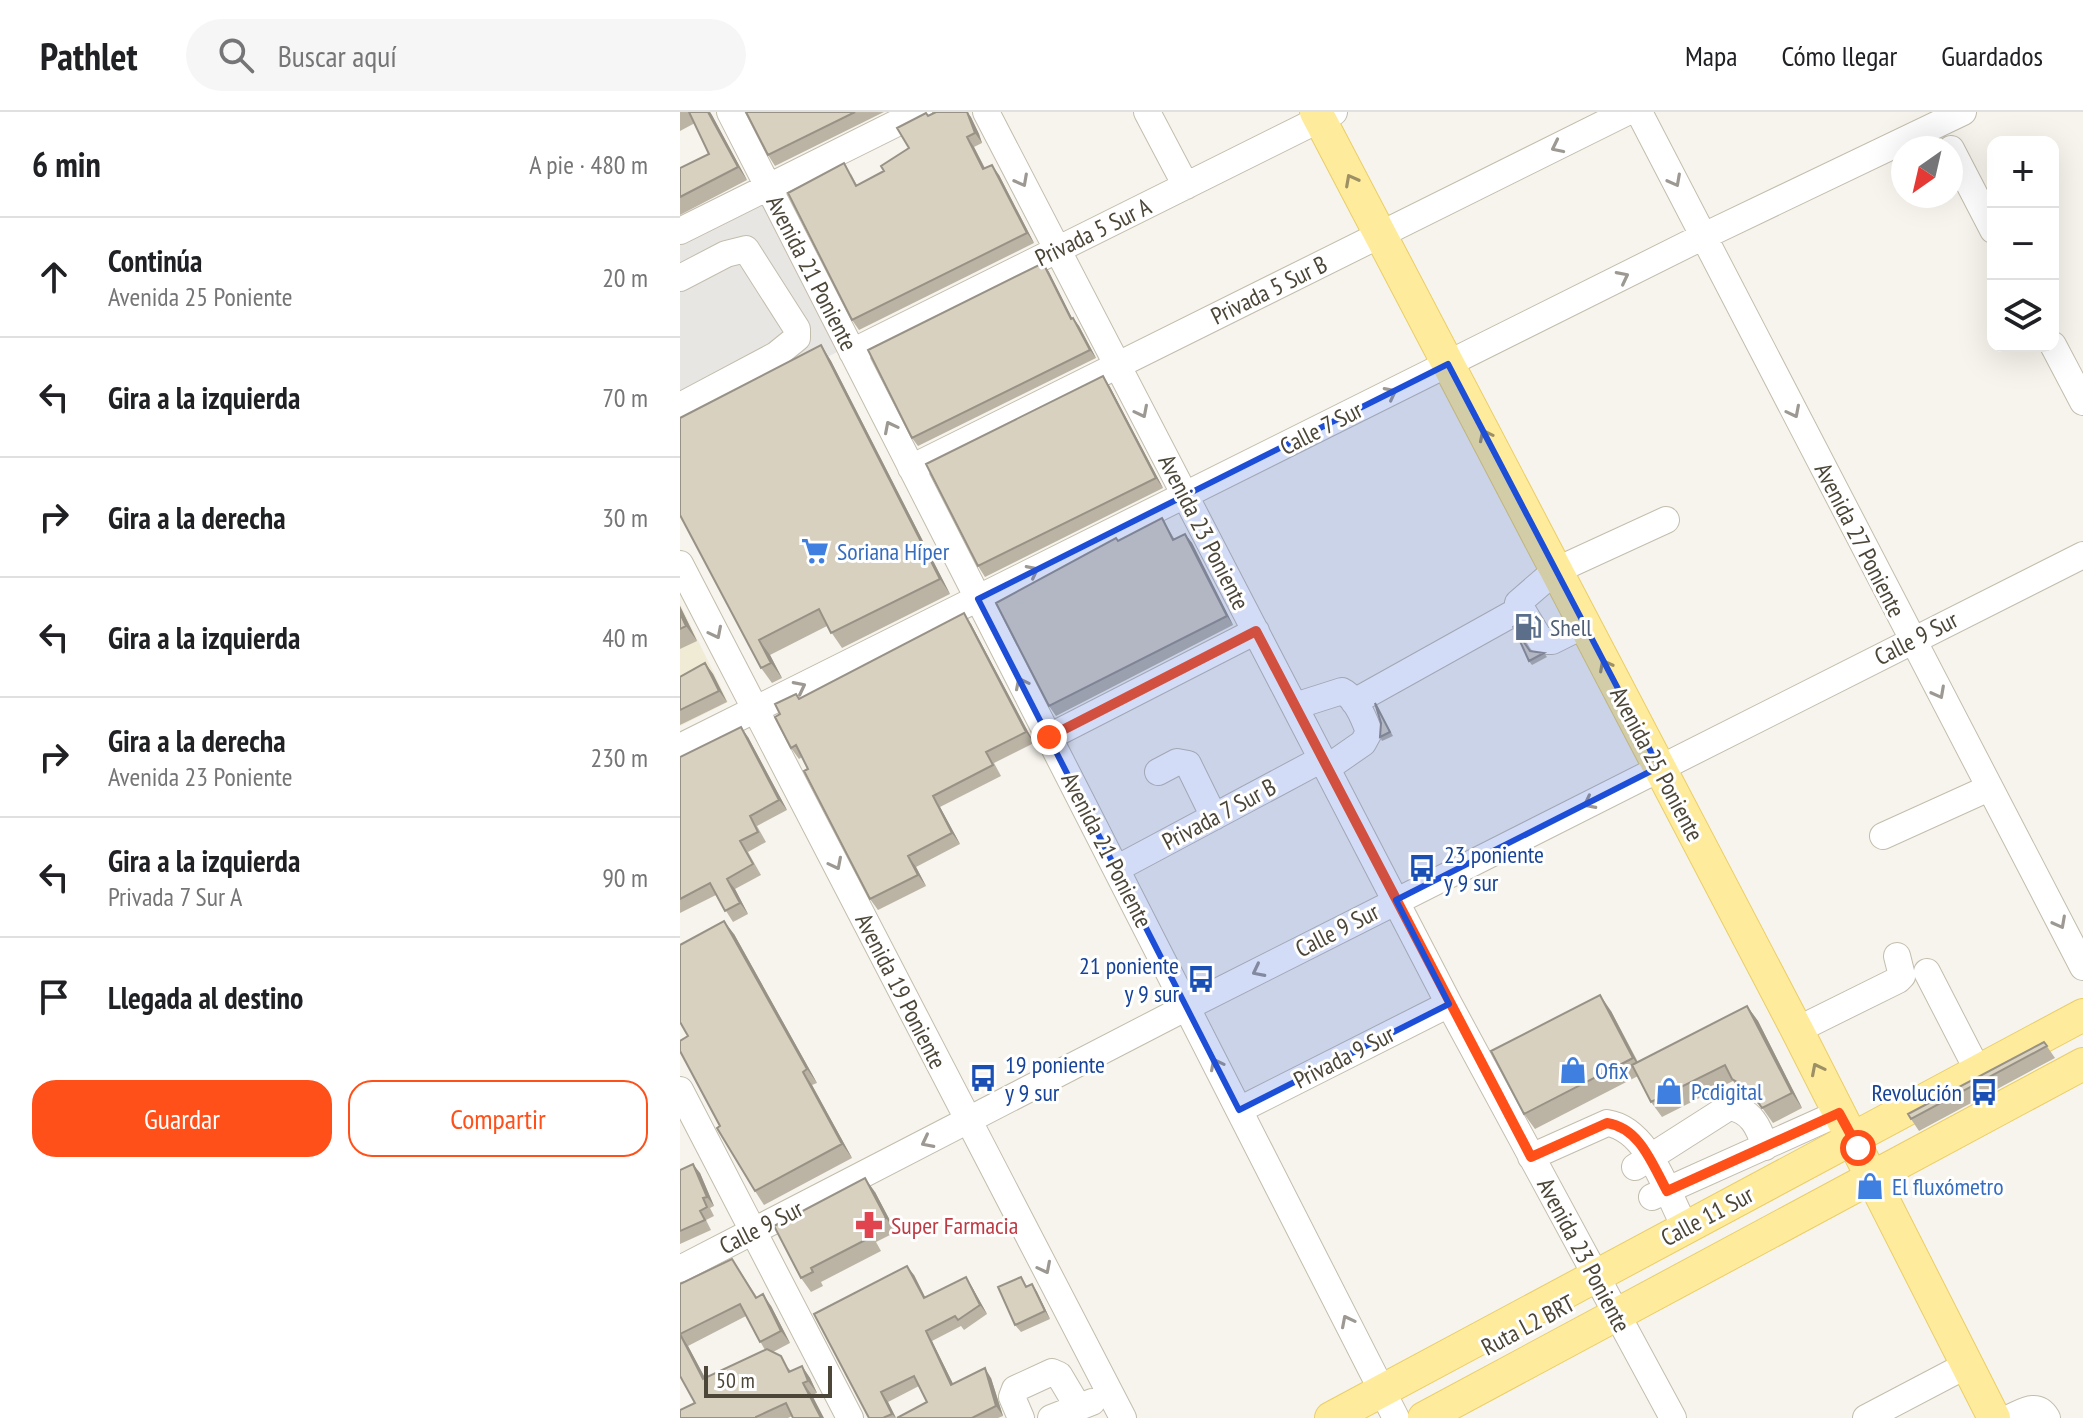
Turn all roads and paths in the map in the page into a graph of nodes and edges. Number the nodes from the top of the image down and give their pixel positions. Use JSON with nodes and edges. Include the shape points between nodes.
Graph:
{"nodes":[{"id":1,"x":730,"y":112,"type":"edge"},
{"id":2,"x":919,"y":112,"type":"edge"},
{"id":3,"x":986,"y":112,"type":"edge"},
{"id":4,"x":1147,"y":112,"type":"edge"},
{"id":5,"x":1627,"y":112,"type":"edge"},
{"id":6,"x":1639,"y":112,"type":"edge"},
{"id":7,"x":1963,"y":112,"type":"edge"},
{"id":8,"x":1323,"y":114,"type":"edge"},
{"id":9,"x":1934,"y":118,"type":"edge"},
{"id":10,"x":1944,"y":136,"type":"edge"},
{"id":11,"x":1963,"y":171,"type":"edge"},
{"id":12,"x":1186,"y":186,"type":"junction"},
{"id":13,"x":768,"y":187,"type":"junction"},
{"id":14,"x":1987,"y":218,"type":"edge"},
{"id":15,"x":690,"y":226,"type":"edge"},
{"id":16,"x":1380,"y":235,"type":"junction"},
{"id":17,"x":1704,"y":236,"type":"junction"},
{"id":18,"x":1058,"y":250,"type":"junction"},
{"id":19,"x":811,"y":271,"type":"junction"},
{"id":20,"x":686,"y":275,"type":"edge"},
{"id":21,"x":770,"y":286,"type":"junction"},
{"id":22,"x":852,"y":352,"type":"junction"},
{"id":23,"x":2057,"y":352,"type":"edge"},
{"id":24,"x":1448,"y":364,"type":"junction"},
{"id":25,"x":1118,"y":365,"type":"junction"},
{"id":26,"x":2083,"y":402,"type":"edge"},
{"id":27,"x":680,"y":406,"type":"edge"},
{"id":28,"x":911,"y":468,"type":"junction"},
{"id":29,"x":1185,"y":495,"type":"junction"},
{"id":30,"x":1666,"y":520,"type":"dead end"},
{"id":31,"x":2083,"y":555,"type":"edge"},
{"id":32,"x":680,"y":564,"type":"edge"},
{"id":33,"x":1555,"y":571,"type":"junction"},
{"id":34,"x":978,"y":599,"type":"junction"},
{"id":35,"x":1519,"y":610,"type":"junction"},
{"id":36,"x":1584,"y":625,"type":"junction"},
{"id":37,"x":1256,"y":631,"type":"junction"},
{"id":38,"x":1912,"y":640,"type":"junction"},
{"id":39,"x":1354,"y":702,"type":"junction"},
{"id":40,"x":1295,"y":706,"type":"junction"},
{"id":41,"x":756,"y":709,"type":"junction"},
{"id":42,"x":1049,"y":737,"type":"junction"},
{"id":43,"x":680,"y":747,"type":"edge"},
{"id":44,"x":1325,"y":764,"type":"junction"},
{"id":45,"x":1659,"y":767,"type":"junction"},
{"id":46,"x":1158,"y":772,"type":"dead end"},
{"id":47,"x":1989,"y":788,"type":"junction"},
{"id":48,"x":1214,"y":817,"type":"junction"},
{"id":49,"x":1883,"y":836,"type":"dead end"},
{"id":50,"x":1116,"y":869,"type":"junction"},
{"id":51,"x":1396,"y":900,"type":"junction"},
{"id":52,"x":1897,"y":956,"type":"dead end"},
{"id":53,"x":2083,"y":967,"type":"edge"},
{"id":54,"x":1927,"y":972,"type":"dead end"},
{"id":55,"x":1449,"y":1004,"type":"junction"},
{"id":56,"x":1187,"y":1007,"type":"junction"},
{"id":57,"x":2083,"y":1015,"type":"edge"},
{"id":58,"x":2083,"y":1028,"type":"edge"},
{"id":59,"x":1797,"y":1030,"type":"junction"},
{"id":60,"x":2083,"y":1048,"type":"edge"},
{"id":61,"x":2083,"y":1064,"type":"edge"},
{"id":62,"x":1978,"y":1071,"type":"junction"},
{"id":63,"x":680,"y":1090,"type":"edge"},
{"id":64,"x":1239,"y":1110,"type":"junction"},
{"id":65,"x":969,"y":1121,"type":"junction"},
{"id":66,"x":1765,"y":1147,"type":"junction"},
{"id":67,"x":1858,"y":1148,"type":"junction"},
{"id":68,"x":1642,"y":1163,"type":"junction"},
{"id":69,"x":1536,"y":1165,"type":"junction"},
{"id":70,"x":1659,"y":1194,"type":"junction"},
{"id":71,"x":753,"y":1231,"type":"junction"},
{"id":72,"x":1678,"y":1231,"type":"junction"},
{"id":73,"x":680,"y":1269,"type":"edge"},
{"id":74,"x":1605,"y":1295,"type":"junction"},
{"id":75,"x":1965,"y":1366,"type":"junction"},
{"id":76,"x":1110,"y":1394,"type":"junction"},
{"id":77,"x":1078,"y":1407,"type":"junction"},
{"id":78,"x":1391,"y":1409,"type":"edge"},
{"id":79,"x":850,"y":1418,"type":"edge"},
{"id":80,"x":1021,"y":1418,"type":"edge"},
{"id":81,"x":1051,"y":1418,"type":"edge"},
{"id":82,"x":1123,"y":1418,"type":"edge"},
{"id":83,"x":1331,"y":1418,"type":"edge"},
{"id":84,"x":1355,"y":1418,"type":"edge"},
{"id":85,"x":1424,"y":1418,"type":"edge"},
{"id":86,"x":1673,"y":1418,"type":"edge"},
{"id":87,"x":1866,"y":1418,"type":"edge"},
{"id":88,"x":1994,"y":1418,"type":"edge"},
{"id":89,"x":2009,"y":1418,"type":"edge"},
{"id":90,"x":2047,"y":1418,"type":"edge"}],
"edges":[{"from":1,"to":13,"type":"street","name":"Avenida 21 Poniente"},
{"from":2,"to":13,"type":"street"},
{"from":3,"to":18,"type":"street","name":"Avenida 23 Poniente","one_way":true},
{"from":4,"to":12,"type":"street"},
{"from":5,"to":16,"type":"street","name":"Privada 5 Sur B","one_way":true},
{"from":6,"to":17,"type":"street","name":"Avenida 27 Poniente","one_way":true},
{"from":7,"to":9,"type":"street","name":"Calle 7 Sur"},
{"from":8,"to":12,"type":"street","name":"Privada 5 Sur A"},
{"from":16,"to":8,"type":"main road","name":"Avenida 25 Poniente","one_way":true},
{"from":9,"to":10,"type":"street"},
{"from":9,"to":17,"type":"street","name":"Calle 7 Sur"},
{"from":11,"to":14,"type":"street"},
{"from":12,"to":18,"type":"street","name":"Privada 5 Sur A"},
{"from":13,"to":15,"type":"street"},
{"from":13,"to":19,"type":"street","name":"Avenida 21 Poniente"},
{"from":15,"to":20,"type":"street"},
{"from":16,"to":24,"type":"main road","name":"Avenida 25 Poniente"},
{"from":16,"to":25,"type":"street","name":"Privada 5 Sur B"},
{"from":24,"to":17,"type":"street","name":"Calle 7 Sur","one_way":true},
{"from":17,"to":38,"type":"street","name":"Avenida 27 Poniente","one_way":true},
{"from":18,"to":22,"type":"street","name":"Privada 5 Sur A"},
{"from":18,"to":25,"type":"street","name":"Avenida 23 Poniente"},
{"from":19,"to":21,"type":"street"},
{"from":19,"to":22,"type":"street","name":"Avenida 21 Poniente"},
{"from":20,"to":21,"type":"street","via":[[746,249]]},
{"from":21,"to":27,"type":"street","via":[[797,329],[792,346]]},
{"from":28,"to":22,"type":"street","name":"Avenida 21 Poniente","one_way":true},
{"from":23,"to":26,"type":"street"},
{"from":29,"to":24,"type":"street","name":"Calle 7 Sur","one_way":true},
{"from":33,"to":24,"type":"main road","name":"Avenida 25 Poniente","one_way":true},
{"from":25,"to":28,"type":"street","name":"Privada 5 Sur B"},
{"from":25,"to":29,"type":"street","name":"Avenida 23 Poniente","one_way":true},
{"from":28,"to":34,"type":"street","name":"Avenida 21 Poniente"},
{"from":34,"to":29,"type":"street","name":"Calle 7 Sur","one_way":true},
{"from":29,"to":37,"type":"street","name":"Avenida 23 Poniente"},
{"from":30,"to":33,"type":"street"},
{"from":31,"to":38,"type":"street","name":"Calle 9 Sur"},
{"from":32,"to":41,"type":"street","name":"Avenida 19 Poniente","one_way":true},
{"from":33,"to":35,"type":"street","via":[[1522,598]]},
{"from":33,"to":36,"type":"main road","name":"Avenida 25 Poniente"},
{"from":41,"to":34,"type":"street","name":"Calle 7 Sur","one_way":true},
{"from":42,"to":34,"type":"street","name":"Avenida 21 Poniente","one_way":true},
{"from":35,"to":36,"type":"street","via":[[1541,641]]},
{"from":35,"to":39,"type":"street"},
{"from":45,"to":36,"type":"main road","name":"Avenida 25 Poniente","one_way":true},
{"from":37,"to":40,"type":"street","name":"Avenida 23 Poniente"},
{"from":37,"to":42,"type":"street"},
{"from":38,"to":45,"type":"street","name":"Calle 9 Sur"},
{"from":38,"to":47,"type":"street","name":"Avenida 27 Poniente","one_way":true},
{"from":39,"to":40,"type":"street","via":[[1342,691]]},
{"from":39,"to":44,"type":"street","name":"Privada 7 Sur B","via":[[1367,739]]},
{"from":40,"to":44,"type":"street","name":"Avenida 23 Poniente"},
{"from":41,"to":43,"type":"street","name":"Calle 7 Sur"},
{"from":41,"to":65,"type":"street","name":"Avenida 19 Poniente","one_way":true},
{"from":42,"to":50,"type":"street","name":"Avenida 21 Poniente"},
{"from":44,"to":48,"type":"street","name":"Privada 7 Sur B"},
{"from":44,"to":51,"type":"street","name":"Avenida 23 Poniente"},
{"from":45,"to":51,"type":"street","name":"Calle 9 Sur","one_way":true},
{"from":45,"to":59,"type":"main road","name":"Avenida 25 Poniente"},
{"from":46,"to":48,"type":"street","via":[[1177,762],[1188,764]]},
{"from":47,"to":49,"type":"street"},
{"from":47,"to":53,"type":"street","name":"Avenida 27 Poniente","one_way":true},
{"from":48,"to":50,"type":"street","name":"Privada 7 Sur B"},
{"from":50,"to":56,"type":"street","name":"Avenida 21 Poniente"},
{"from":51,"to":55,"type":"street","name":"Avenida 23 Poniente"},
{"from":51,"to":56,"type":"street","name":"Calle 9 Sur","one_way":true},
{"from":52,"to":59,"type":"street","via":[[1902,976],[1898,980]]},
{"from":54,"to":62,"type":"street"},
{"from":55,"to":64,"type":"street","name":"Privada 9 Sur"},
{"from":55,"to":69,"type":"street","name":"Avenida 23 Poniente"},
{"from":64,"to":56,"type":"street","name":"Avenida 21 Poniente","one_way":true},
{"from":56,"to":65,"type":"street","name":"Calle 9 Sur"},
{"from":57,"to":62,"type":"main road","name":"Calle 11 Sur"},
{"from":58,"to":67,"type":"street"},
{"from":67,"to":59,"type":"main road","name":"Avenida 25 Poniente","one_way":true},
{"from":60,"to":67,"type":"street"},
{"from":61,"to":67,"type":"main road","name":"Calle 11 Sur"},
{"from":62,"to":67,"type":"main road","name":"Calle 11 Sur"},
{"from":63,"to":71,"type":"street"},
{"from":78,"to":64,"type":"street","name":"Avenida 21 Poniente","one_way":true},
{"from":65,"to":71,"type":"street","name":"Calle 9 Sur","one_way":true},
{"from":65,"to":76,"type":"street","name":"Avenida 19 Poniente","one_way":true},
{"from":66,"to":67,"type":"street"},
{"from":66,"to":68,"type":"street","via":[[1752,1119],[1742,1109],[1729,1107]]},
{"from":66,"to":70,"type":"street"},
{"from":67,"to":72,"type":"main road","name":"Calle 11 Sur"},
{"from":67,"to":74,"type":"main road","name":"Calle 11 Sur"},
{"from":67,"to":75,"type":"main road","name":"Avenida 25 Poniente"},
{"from":68,"to":69,"type":"street","via":[[1630,1131],[1607,1123]]},
{"from":68,"to":70,"type":"street"},
{"from":69,"to":74,"type":"street","name":"Avenida 23 Poniente"},
{"from":70,"to":72,"type":"street"},
{"from":71,"to":73,"type":"street","name":"Calle 9 Sur"},
{"from":71,"to":79,"type":"street"},
{"from":72,"to":74,"type":"main road","name":"Calle 11 Sur"},
{"from":74,"to":78,"type":"main road","name":"Calle 11 Sur"},
{"from":74,"to":85,"type":"main road","name":"Calle 11 Sur"},
{"from":74,"to":86,"type":"street","name":"Avenida 23 Poniente"},
{"from":75,"to":87,"type":"street"},
{"from":75,"to":88,"type":"main road","name":"Avenida 25 Poniente"},
{"from":76,"to":77,"type":"street"},
{"from":76,"to":82,"type":"street","name":"Avenida 19 Poniente"},
{"from":77,"to":80,"type":"street","via":[[1052,1372],[1015,1389],[1012,1397]]},
{"from":77,"to":81,"type":"street"},
{"from":78,"to":83,"type":"main road","name":"Calle 11 Sur"},
{"from":78,"to":84,"type":"street"},
{"from":89,"to":90,"type":"street","via":[[2033,1408]]}]}
